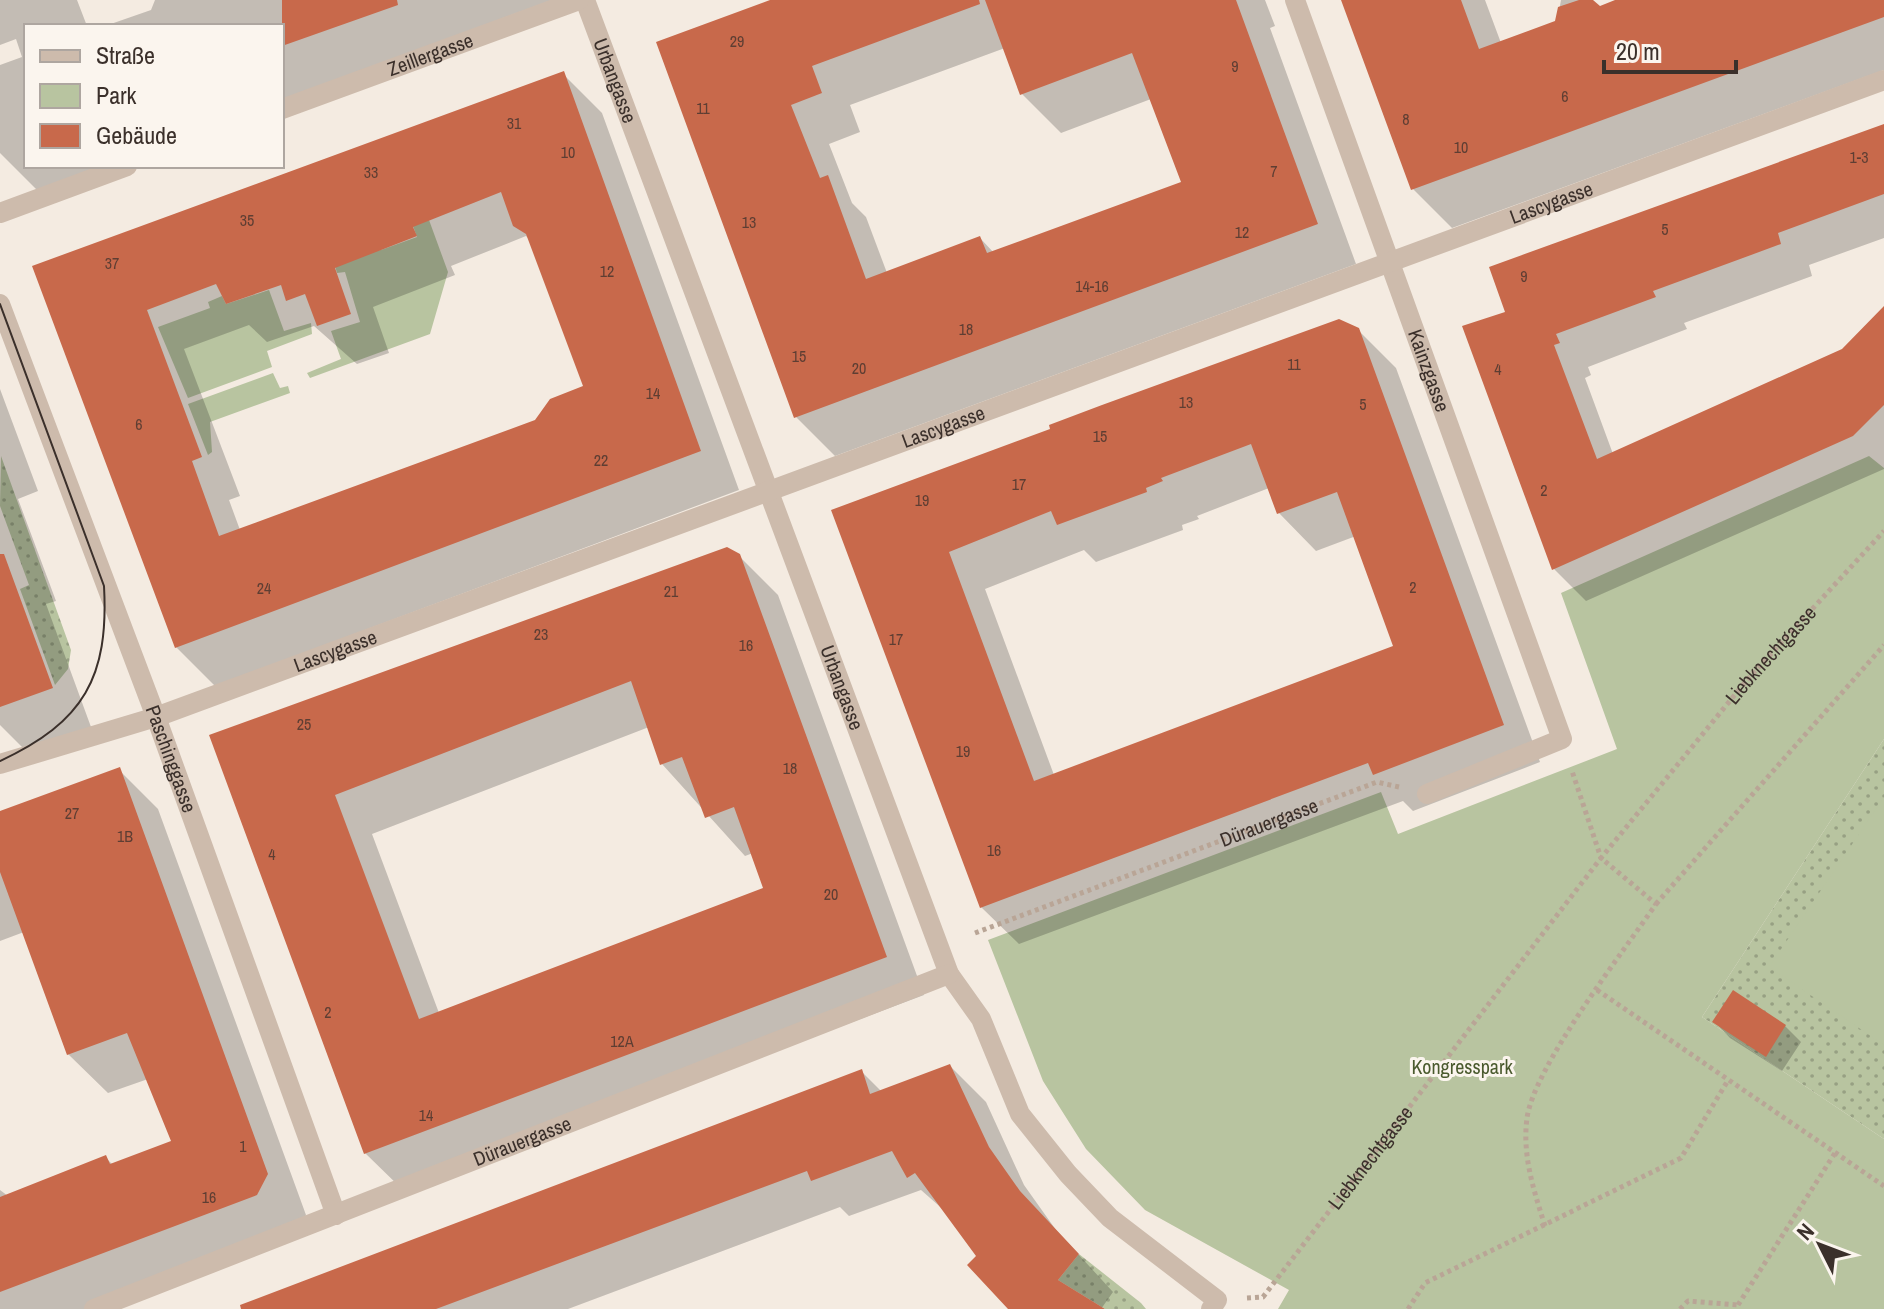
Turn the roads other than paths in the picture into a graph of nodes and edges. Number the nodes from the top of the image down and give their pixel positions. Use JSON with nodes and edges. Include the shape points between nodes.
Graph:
{"nodes":[{"id":1,"x":582,"y":0,"type":"edge"},
{"id":2,"x":1295,"y":0,"type":"edge"},
{"id":3,"x":1884,"y":80,"type":"edge"},
{"id":4,"x":284,"y":108,"type":"edge"},
{"id":5,"x":122,"y":168,"type":"edge"},
{"id":6,"x":0,"y":213,"type":"edge"},
{"id":7,"x":1390,"y":262,"type":"junction"},
{"id":8,"x":0,"y":304,"type":"edge"},
{"id":9,"x":770,"y":490,"type":"junction"},
{"id":10,"x":156,"y":717,"type":"junction"},
{"id":11,"x":0,"y":764,"type":"edge"},
{"id":12,"x":1427,"y":794,"type":"road end"},
{"id":13,"x":949,"y":974,"type":"junction"},
{"id":14,"x":336,"y":1215,"type":"junction"},
{"id":15,"x":1214,"y":1304,"type":"edge"},
{"id":16,"x":94,"y":1309,"type":"edge"}],
"edges":[{"from":1,"to":4,"type":"street","name":"Zeillergasse"},
{"from":1,"to":9,"type":"street","name":"Urbangasse"},
{"from":2,"to":7,"type":"street","name":"Kainzgasse"},
{"from":3,"to":7,"type":"street","name":"Lascygasse"},
{"from":5,"to":6,"type":"street"},
{"from":7,"to":9,"type":"street","name":"Lascygasse"},
{"from":7,"to":12,"type":"street","name":"Kainzgasse","via":[[1562,739]]},
{"from":8,"to":10,"type":"street","name":"Paschinggasse"},
{"from":9,"to":10,"type":"street","name":"Lascygasse"},
{"from":9,"to":13,"type":"street","name":"Urbangasse"},
{"from":10,"to":11,"type":"street","name":"Lascygasse"},
{"from":10,"to":14,"type":"street","name":"Paschinggasse"},
{"from":13,"to":14,"type":"street","name":"Dürauergasse"},
{"from":13,"to":15,"type":"street","name":"Urbangasse","via":[[981,1019],[1020,1114],[1068,1174],[1110,1218]]},
{"from":14,"to":16,"type":"street","name":"Dürauergasse"}]}
